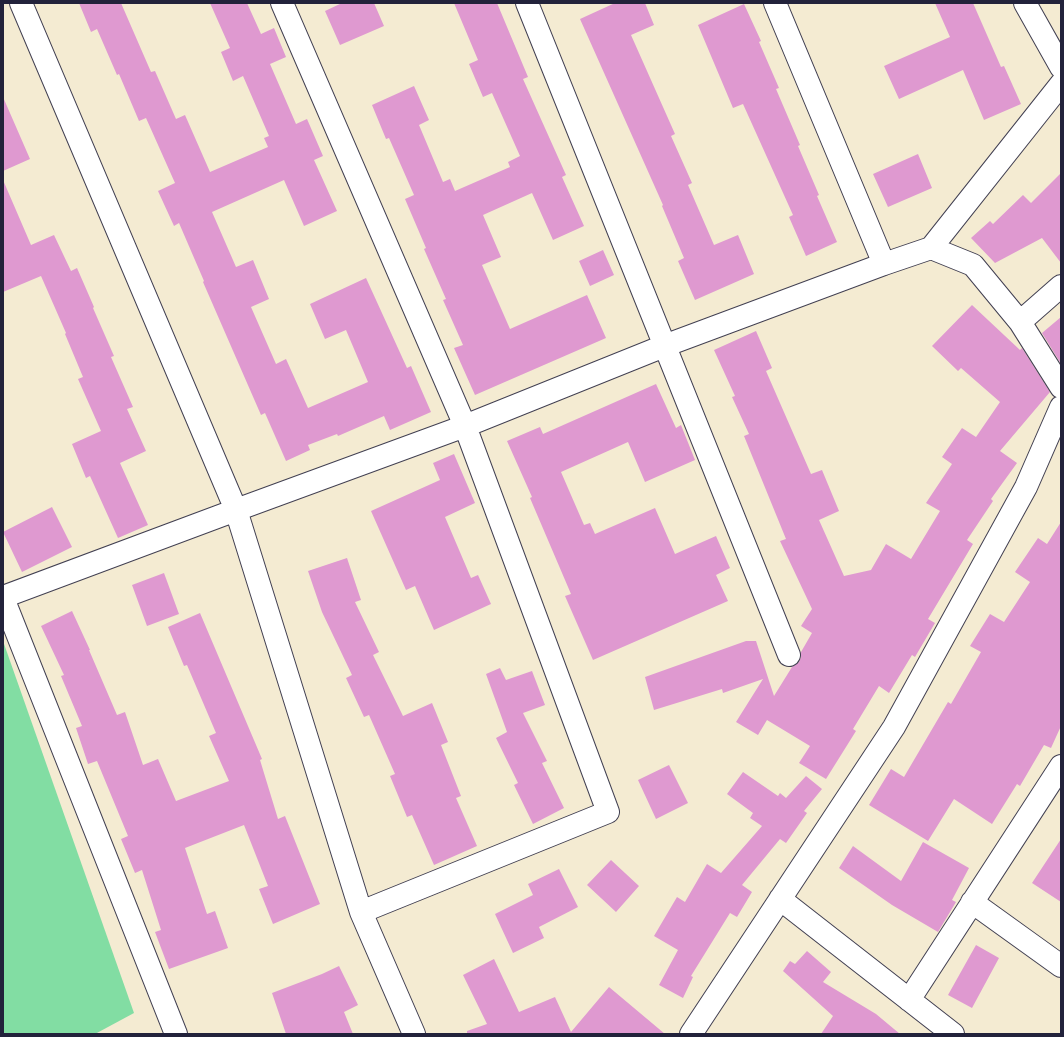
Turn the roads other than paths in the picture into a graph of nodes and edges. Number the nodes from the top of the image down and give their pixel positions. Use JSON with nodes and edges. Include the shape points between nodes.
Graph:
{"nodes":[{"id":1,"x":21,"y":3,"type":"edge"},
{"id":2,"x":282,"y":3,"type":"edge"},
{"id":3,"x":527,"y":3,"type":"edge"},
{"id":4,"x":775,"y":3,"type":"edge"},
{"id":5,"x":1025,"y":3,"type":"edge"},
{"id":6,"x":1061,"y":67,"type":"edge"},
{"id":7,"x":1061,"y":84,"type":"edge"},
{"id":8,"x":931,"y":248,"type":"junction"},
{"id":9,"x":884,"y":264,"type":"junction"},
{"id":10,"x":1061,"y":286,"type":"edge"},
{"id":11,"x":1020,"y":322,"type":"junction"},
{"id":12,"x":664,"y":346,"type":"junction"},
{"id":13,"x":1061,"y":387,"type":"edge"},
{"id":14,"x":1061,"y":407,"type":"edge"},
{"id":15,"x":465,"y":426,"type":"junction"},
{"id":16,"x":236,"y":510,"type":"junction"},
{"id":17,"x":3,"y":598,"type":"edge"},
{"id":18,"x":789,"y":654,"type":"dead end"},
{"id":19,"x":1061,"y":766,"type":"edge"},
{"id":20,"x":780,"y":899,"type":"junction"},
{"id":21,"x":972,"y":902,"type":"junction"},
{"id":22,"x":361,"y":912,"type":"junction"},
{"id":23,"x":1061,"y":966,"type":"edge"},
{"id":24,"x":909,"y":1000,"type":"junction"},
{"id":25,"x":176,"y":1034,"type":"edge"},
{"id":26,"x":414,"y":1034,"type":"edge"},
{"id":27,"x":691,"y":1034,"type":"edge"},
{"id":28,"x":953,"y":1034,"type":"edge"}],
"edges":[{"from":1,"to":16,"type":"street"},
{"from":2,"to":15,"type":"street"},
{"from":3,"to":12,"type":"street"},
{"from":4,"to":9,"type":"street"},
{"from":5,"to":6,"type":"street"},
{"from":7,"to":8,"type":"street"},
{"from":8,"to":9,"type":"street"},
{"from":8,"to":11,"type":"street","via":[[973,265]]},
{"from":9,"to":12,"type":"street"},
{"from":10,"to":11,"type":"street"},
{"from":11,"to":13,"type":"street"},
{"from":12,"to":15,"type":"street"},
{"from":12,"to":18,"type":"street"},
{"from":14,"to":20,"type":"street","via":[[1026,487],[894,727]]},
{"from":15,"to":16,"type":"street"},
{"from":15,"to":22,"type":"street","via":[[608,812]]},
{"from":16,"to":17,"type":"street"},
{"from":16,"to":22,"type":"street"},
{"from":17,"to":25,"type":"street"},
{"from":19,"to":21,"type":"street"},
{"from":20,"to":24,"type":"street"},
{"from":20,"to":27,"type":"street"},
{"from":21,"to":23,"type":"street"},
{"from":21,"to":24,"type":"street"},
{"from":22,"to":26,"type":"street"},
{"from":24,"to":28,"type":"street"}]}
